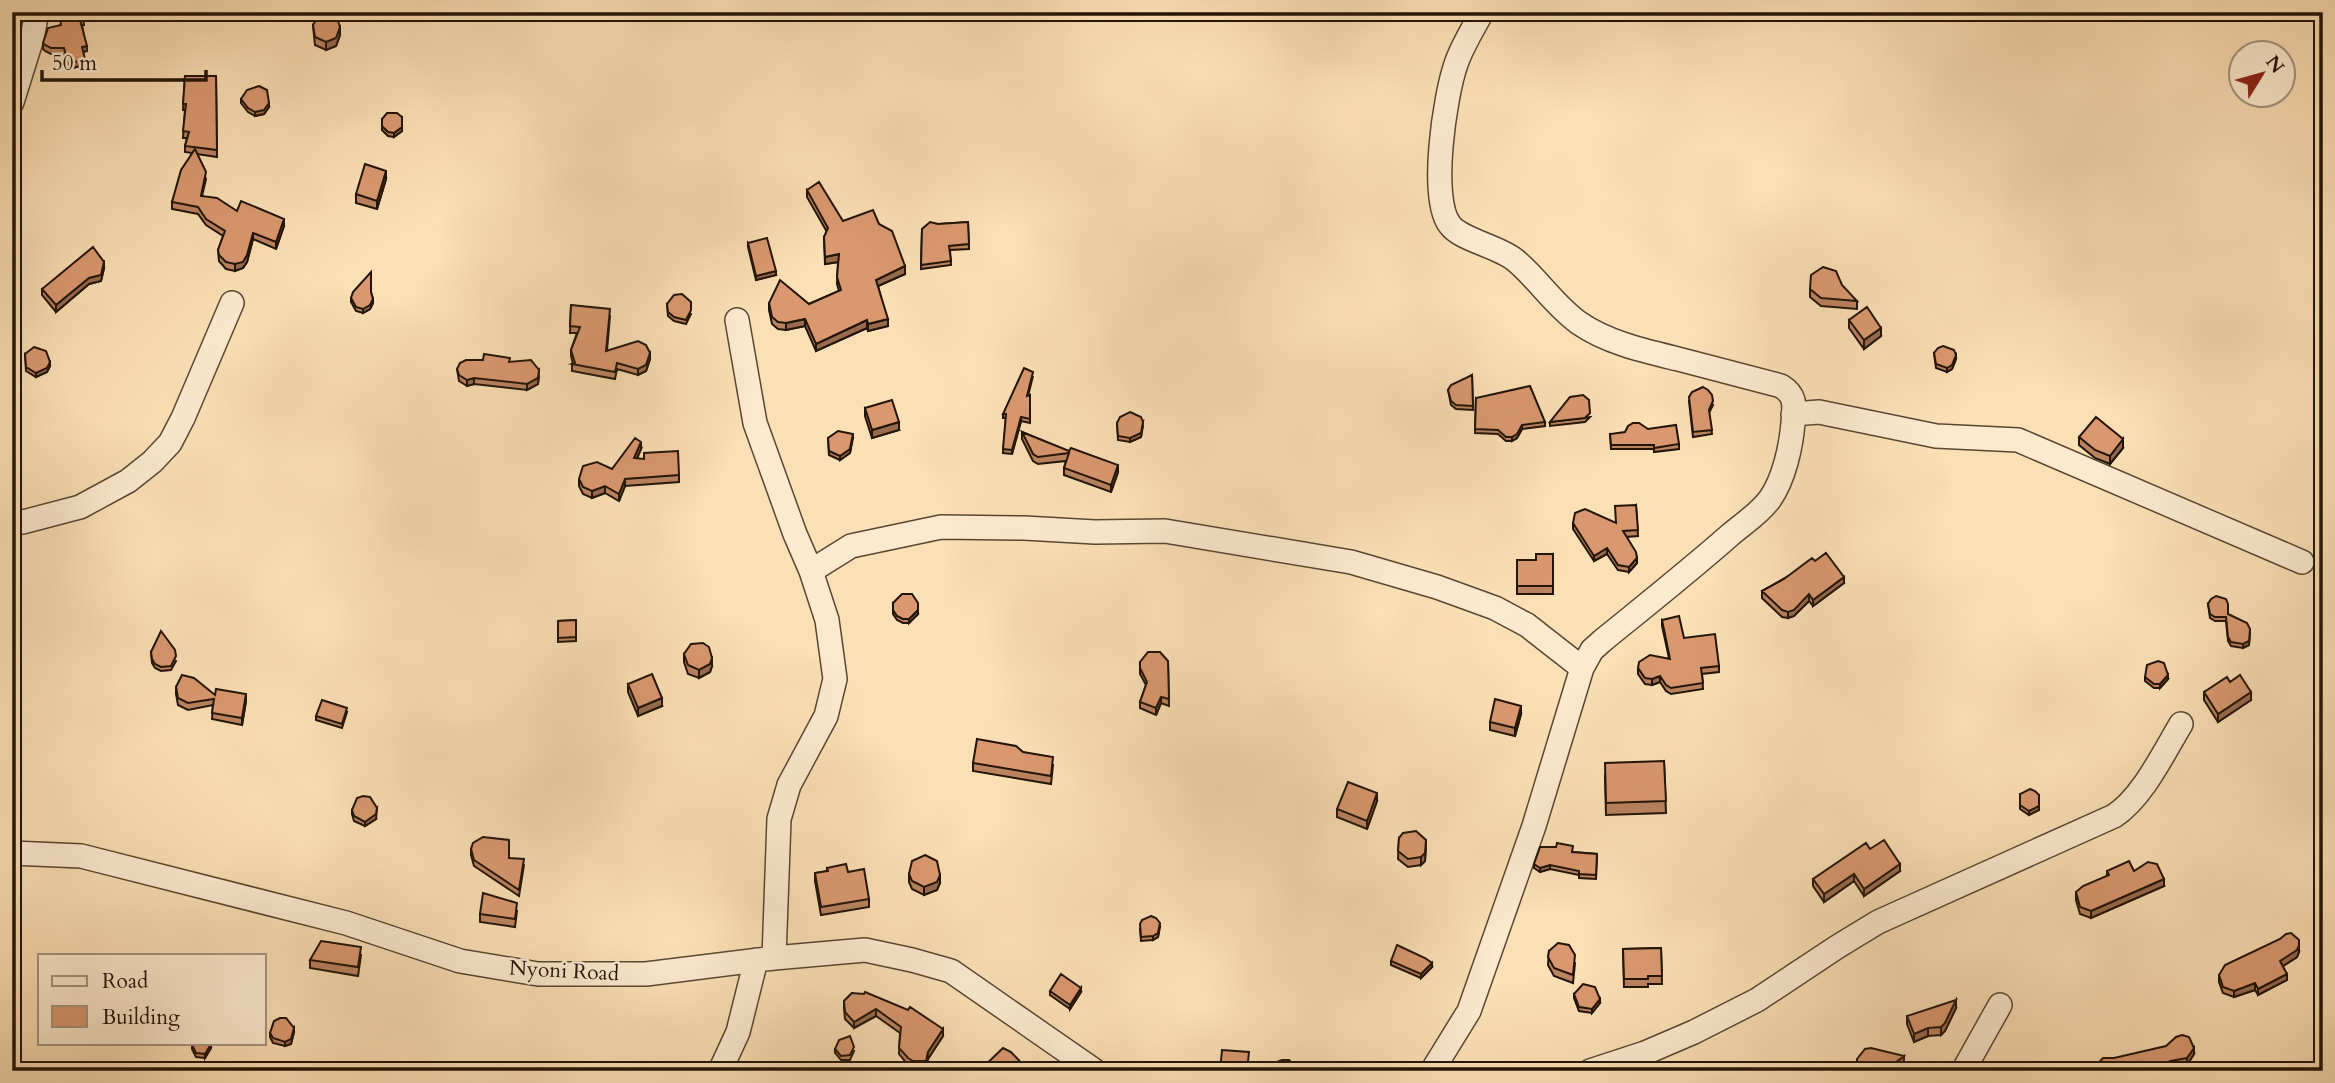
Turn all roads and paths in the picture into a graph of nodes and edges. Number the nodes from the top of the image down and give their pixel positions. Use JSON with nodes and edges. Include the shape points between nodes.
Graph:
{"nodes":[{"id":1,"x":37,"y":12,"type":"edge"},
{"id":2,"x":1482,"y":12,"type":"edge"},
{"id":3,"x":12,"y":102,"type":"edge"},
{"id":4,"x":232,"y":303,"type":"dead end"},
{"id":5,"x":737,"y":320,"type":"dead end"},
{"id":6,"x":1793,"y":414,"type":"junction"},
{"id":7,"x":12,"y":521,"type":"edge"},
{"id":8,"x":2302,"y":562,"type":"dead end"},
{"id":9,"x":811,"y":571,"type":"junction"},
{"id":10,"x":1582,"y":668,"type":"junction"},
{"id":11,"x":2181,"y":724,"type":"dead end"},
{"id":12,"x":12,"y":853,"type":"edge"},
{"id":13,"x":765,"y":959,"type":"junction"},
{"id":14,"x":2000,"y":1005,"type":"dead end"},
{"id":15,"x":720,"y":1071,"type":"edge"},
{"id":16,"x":1095,"y":1071,"type":"edge"},
{"id":17,"x":1432,"y":1071,"type":"edge"},
{"id":18,"x":1590,"y":1071,"type":"edge"},
{"id":19,"x":1963,"y":1071,"type":"edge"}],
"edges":[{"from":1,"to":3,"type":"street"},
{"from":2,"to":6,"type":"street","via":[[1457,61],[1446,102],[1440,195],[1451,227],[1514,260],[1561,308],[1598,334],[1641,350],[1781,386],[1792,394]]},
{"from":4,"to":7,"type":"street","via":[[183,418],[170,443],[152,462],[80,507]]},
{"from":5,"to":9,"type":"street","via":[[755,423]]},
{"from":6,"to":8,"type":"street","via":[[1819,412],[1937,436],[2018,440]]},
{"from":6,"to":10,"type":"street","via":[[1778,485],[1757,514],[1602,641]]},
{"from":9,"to":10,"type":"street","via":[[851,546],[942,527],[1165,530],[1351,562],[1437,587],[1527,625]]},
{"from":9,"to":13,"type":"street","via":[[827,620],[835,679],[826,716],[789,785],[779,819]]},
{"from":10,"to":17,"type":"street","via":[[1534,826],[1469,1010]]},
{"from":11,"to":18,"type":"street","via":[[2127,808],[1878,922],[1757,1000],[1694,1032]]},
{"from":12,"to":13,"type":"street","name":"Nyoni Road","via":[[81,856],[345,923],[460,961],[538,974],[646,974]]},
{"from":13,"to":15,"type":"street"},
{"from":13,"to":16,"type":"street","name":"Nyoni Road","via":[[864,950],[951,971]]},
{"from":14,"to":19,"type":"street"}]}
